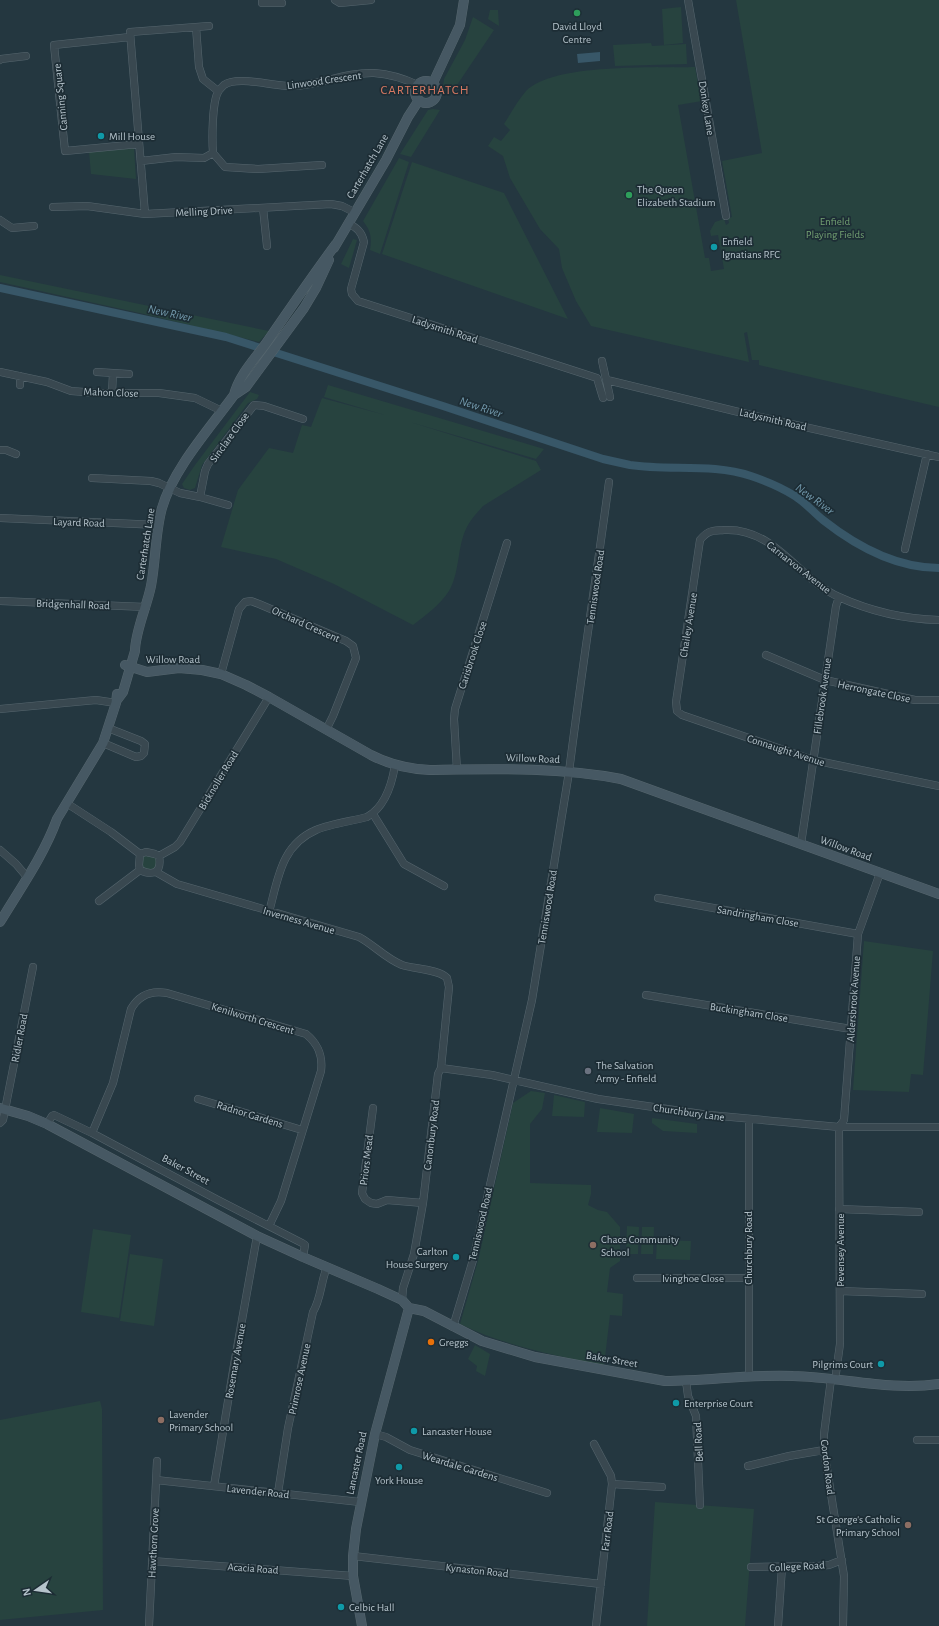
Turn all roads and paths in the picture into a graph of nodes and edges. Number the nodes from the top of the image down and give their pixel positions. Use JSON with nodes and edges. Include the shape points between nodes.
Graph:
{"nodes":[{"id":1,"x":262,"y":0,"type":"edge"},
{"id":2,"x":335,"y":0,"type":"edge"},
{"id":3,"x":371,"y":0,"type":"edge"},
{"id":4,"x":464,"y":0,"type":"edge"},
{"id":5,"x":688,"y":0,"type":"edge"},
{"id":6,"x":282,"y":3,"type":"dead end"},
{"id":7,"x":209,"y":26,"type":"dead end"},
{"id":8,"x":196,"y":27,"type":"junction"},
{"id":9,"x":130,"y":37,"type":"junction"},
{"id":10,"x":26,"y":56,"type":"dead end"},
{"id":11,"x":0,"y":57,"type":"edge"},
{"id":12,"x":433,"y":83,"type":"junction"},
{"id":13,"x":418,"y":85,"type":"junction"},
{"id":14,"x":218,"y":91,"type":"junction"},
{"id":15,"x":419,"y":100,"type":"junction"},
{"id":16,"x":139,"y":144,"type":"junction"},
{"id":17,"x":213,"y":153,"type":"junction"},
{"id":18,"x":141,"y":161,"type":"junction"},
{"id":19,"x":322,"y":165,"type":"dead end"},
{"id":20,"x":53,"y":207,"type":"dead end"},
{"id":21,"x":263,"y":208,"type":"junction"},
{"id":22,"x":354,"y":212,"type":"junction"},
{"id":23,"x":145,"y":214,"type":"junction"},
{"id":24,"x":726,"y":216,"type":"dead end"},
{"id":25,"x":0,"y":220,"type":"edge"},
{"id":26,"x":348,"y":223,"type":"junction"},
{"id":27,"x":34,"y":226,"type":"dead end"},
{"id":28,"x":336,"y":244,"type":"junction"},
{"id":29,"x":267,"y":246,"type":"dead end"},
{"id":30,"x":602,"y":361,"type":"dead end"},
{"id":31,"x":0,"y":372,"type":"edge"},
{"id":32,"x":96,"y":372,"type":"dead end"},
{"id":33,"x":113,"y":373,"type":"junction"},
{"id":34,"x":129,"y":374,"type":"dead end"},
{"id":35,"x":20,"y":376,"type":"junction"},
{"id":36,"x":607,"y":380,"type":"junction"},
{"id":37,"x":20,"y":385,"type":"dead end"},
{"id":38,"x":112,"y":393,"type":"junction"},
{"id":39,"x":234,"y":395,"type":"junction"},
{"id":40,"x":610,"y":397,"type":"dead end"},
{"id":41,"x":602,"y":398,"type":"dead end"},
{"id":42,"x":222,"y":412,"type":"junction"},
{"id":43,"x":303,"y":419,"type":"dead end"},
{"id":44,"x":0,"y":450,"type":"edge"},
{"id":45,"x":16,"y":454,"type":"dead end"},
{"id":46,"x":927,"y":454,"type":"junction"},
{"id":47,"x":939,"y":457,"type":"edge"},
{"id":48,"x":92,"y":478,"type":"dead end"},
{"id":49,"x":608,"y":482,"type":"dead end"},
{"id":50,"x":170,"y":488,"type":"junction"},
{"id":51,"x":200,"y":497,"type":"junction"},
{"id":52,"x":228,"y":505,"type":"dead end"},
{"id":53,"x":0,"y":518,"type":"edge"},
{"id":54,"x":159,"y":525,"type":"junction"},
{"id":55,"x":706,"y":533,"type":"joint"},
{"id":56,"x":508,"y":543,"type":"dead end"},
{"id":57,"x":905,"y":549,"type":"dead end"},
{"id":58,"x":839,"y":597,"type":"junction"},
{"id":59,"x":0,"y":601,"type":"edge"},
{"id":60,"x":146,"y":607,"type":"junction"},
{"id":61,"x":939,"y":620,"type":"edge"},
{"id":62,"x":766,"y":655,"type":"dead end"},
{"id":63,"x":128,"y":666,"type":"junction"},
{"id":64,"x":221,"y":674,"type":"junction"},
{"id":65,"x":825,"y":680,"type":"junction"},
{"id":66,"x":269,"y":697,"type":"junction"},
{"id":67,"x":939,"y":700,"type":"edge"},
{"id":68,"x":117,"y":701,"type":"junction"},
{"id":69,"x":0,"y":710,"type":"edge"},
{"id":70,"x":682,"y":716,"type":"joint"},
{"id":71,"x":108,"y":728,"type":"junction"},
{"id":72,"x":326,"y":730,"type":"junction"},
{"id":73,"x":103,"y":743,"type":"junction"},
{"id":74,"x":813,"y":760,"type":"junction"},
{"id":75,"x":395,"y":765,"type":"junction"},
{"id":76,"x":457,"y":770,"type":"junction"},
{"id":77,"x":569,"y":772,"type":"junction"},
{"id":78,"x":83,"y":777,"type":"junction"},
{"id":79,"x":939,"y":786,"type":"edge"},
{"id":80,"x":71,"y":806,"type":"junction"},
{"id":81,"x":373,"y":814,"type":"junction"},
{"id":82,"x":53,"y":830,"type":"junction"},
{"id":83,"x":801,"y":844,"type":"junction"},
{"id":84,"x":0,"y":850,"type":"edge"},
{"id":85,"x":140,"y":854,"type":"junction"},
{"id":86,"x":159,"y":856,"type":"junction"},
{"id":87,"x":140,"y":870,"type":"junction"},
{"id":88,"x":156,"y":872,"type":"junction"},
{"id":89,"x":880,"y":873,"type":"junction"},
{"id":90,"x":27,"y":876,"type":"junction"},
{"id":91,"x":444,"y":886,"type":"dead end"},
{"id":92,"x":939,"y":894,"type":"edge"},
{"id":93,"x":658,"y":898,"type":"dead end"},
{"id":94,"x":99,"y":901,"type":"dead end"},
{"id":95,"x":269,"y":912,"type":"junction"},
{"id":96,"x":0,"y":922,"type":"edge"},
{"id":97,"x":858,"y":934,"type":"junction"},
{"id":98,"x":33,"y":967,"type":"dead end"},
{"id":99,"x":439,"y":973,"type":"joint"},
{"id":100,"x":646,"y":995,"type":"dead end"},
{"id":101,"x":851,"y":1029,"type":"junction"},
{"id":102,"x":440,"y":1071,"type":"junction"},
{"id":103,"x":513,"y":1080,"type":"junction"},
{"id":104,"x":198,"y":1099,"type":"dead end"},
{"id":105,"x":3,"y":1108,"type":"edge"},
{"id":106,"x":372,"y":1108,"type":"dead end"},
{"id":107,"x":749,"y":1120,"type":"junction"},
{"id":108,"x":0,"y":1123,"type":"edge"},
{"id":109,"x":47,"y":1124,"type":"junction"},
{"id":110,"x":839,"y":1127,"type":"junction"},
{"id":111,"x":939,"y":1127,"type":"edge"},
{"id":112,"x":302,"y":1130,"type":"junction"},
{"id":113,"x":92,"y":1132,"type":"junction"},
{"id":114,"x":423,"y":1203,"type":"junction"},
{"id":115,"x":839,"y":1209,"type":"junction"},
{"id":116,"x":920,"y":1212,"type":"dead end"},
{"id":117,"x":268,"y":1226,"type":"junction"},
{"id":118,"x":257,"y":1236,"type":"junction"},
{"id":119,"x":303,"y":1257,"type":"junction"},
{"id":120,"x":327,"y":1267,"type":"junction"},
{"id":121,"x":637,"y":1278,"type":"dead end"},
{"id":122,"x":748,"y":1278,"type":"junction"},
{"id":123,"x":840,"y":1291,"type":"junction"},
{"id":124,"x":922,"y":1294,"type":"dead end"},
{"id":125,"x":402,"y":1300,"type":"junction"},
{"id":126,"x":409,"y":1308,"type":"junction"},
{"id":127,"x":453,"y":1327,"type":"junction"},
{"id":128,"x":749,"y":1376,"type":"junction"},
{"id":129,"x":834,"y":1376,"type":"junction"},
{"id":130,"x":686,"y":1381,"type":"junction"},
{"id":131,"x":939,"y":1384,"type":"edge"},
{"id":132,"x":375,"y":1434,"type":"junction"},
{"id":133,"x":917,"y":1440,"type":"dead end"},
{"id":134,"x":939,"y":1440,"type":"edge"},
{"id":135,"x":594,"y":1444,"type":"dead end"},
{"id":136,"x":824,"y":1450,"type":"junction"},
{"id":137,"x":157,"y":1460,"type":"dead end"},
{"id":138,"x":748,"y":1466,"type":"dead end"},
{"id":139,"x":156,"y":1480,"type":"junction"},
{"id":140,"x":612,"y":1484,"type":"junction"},
{"id":141,"x":214,"y":1486,"type":"junction"},
{"id":142,"x":662,"y":1487,"type":"dead end"},
{"id":143,"x":278,"y":1493,"type":"junction"},
{"id":144,"x":547,"y":1493,"type":"dead end"},
{"id":145,"x":360,"y":1502,"type":"junction"},
{"id":146,"x":700,"y":1505,"type":"dead end"},
{"id":147,"x":353,"y":1556,"type":"junction"},
{"id":148,"x":842,"y":1560,"type":"junction"},
{"id":149,"x":152,"y":1561,"type":"junction"},
{"id":150,"x":751,"y":1567,"type":"dead end"},
{"id":151,"x":782,"y":1567,"type":"junction"},
{"id":152,"x":353,"y":1576,"type":"junction"},
{"id":153,"x":601,"y":1584,"type":"junction"},
{"id":154,"x":149,"y":1626,"type":"edge"},
{"id":155,"x":362,"y":1626,"type":"edge"},
{"id":156,"x":596,"y":1626,"type":"edge"},
{"id":157,"x":778,"y":1626,"type":"edge"},
{"id":158,"x":843,"y":1626,"type":"edge"}],
"edges":[{"from":1,"to":6,"type":"street","via":[[262,3]]},
{"from":2,"to":3,"type":"street","via":[[340,3]]},
{"from":4,"to":12,"type":"street","via":[[460,25]]},
{"from":5,"to":24,"type":"street","name":"Donkey Lane"},
{"from":7,"to":8,"type":"street"},
{"from":8,"to":9,"type":"street","name":"Canning Square","via":[[130,32]]},
{"from":8,"to":14,"type":"street","via":[[199,67],[203,79]]},
{"from":9,"to":16,"type":"street"},
{"from":9,"to":16,"type":"street","name":"Canning Square","via":[[54,45],[65,151]]},
{"from":10,"to":11,"type":"street"},
{"from":12,"to":13,"type":"street","via":[[423,81]]},
{"from":12,"to":15,"type":"street","via":[[437,89],[436,98],[429,103]]},
{"from":13,"to":14,"type":"street","name":"Linwood Crescent","via":[[399,77],[373,73],[293,86],[234,81]]},
{"from":13,"to":15,"type":"street","via":[[416,94]]},
{"from":14,"to":17,"type":"street","via":[[215,100]]},
{"from":15,"to":22,"type":"street","name":"Carterhatch Lane"},
{"from":16,"to":18,"type":"street"},
{"from":17,"to":18,"type":"street","via":[[204,158],[176,157]]},
{"from":17,"to":19,"type":"street","via":[[225,167],[233,168]]},
{"from":18,"to":23,"type":"street"},
{"from":20,"to":23,"type":"street","name":"Melling Drive","via":[[86,206]]},
{"from":21,"to":22,"type":"street","name":"Melling Drive","via":[[331,204]]},
{"from":21,"to":23,"type":"street","name":"Melling Drive"},
{"from":21,"to":29,"type":"street"},
{"from":22,"to":26,"type":"street","name":"Carterhatch Lane"},
{"from":25,"to":27,"type":"street","via":[[12,228]]},
{"from":26,"to":28,"type":"street","name":"Carterhatch Lane"},
{"from":26,"to":41,"type":"street","name":"Ladysmith Road","via":[[359,231],[364,242],[351,289],[358,300],[598,378]]},
{"from":28,"to":39,"type":"street","name":"Carterhatch Lane","via":[[238,381]]},
{"from":28,"to":39,"type":"street","name":"Carterhatch Lane","via":[[308,301],[246,387]]},
{"from":30,"to":36,"type":"street"},
{"from":31,"to":35,"type":"street","name":"Mahon Close"},
{"from":32,"to":33,"type":"street"},
{"from":33,"to":34,"type":"street"},
{"from":33,"to":38,"type":"street"},
{"from":35,"to":37,"type":"street"},
{"from":35,"to":38,"type":"street","name":"Mahon Close","via":[[71,391]]},
{"from":36,"to":40,"type":"street"},
{"from":36,"to":46,"type":"street","name":"Ladysmith Road"},
{"from":38,"to":42,"type":"street","name":"Mahon Close","via":[[159,393],[195,398]]},
{"from":39,"to":42,"type":"street","name":"Carterhatch Lane"},
{"from":42,"to":50,"type":"street","name":"Carterhatch Lane","via":[[175,476]]},
{"from":43,"to":51,"type":"street","name":"Sinclare Close","via":[[254,405],[208,464]]},
{"from":44,"to":45,"type":"street"},
{"from":46,"to":47,"type":"street","name":"Ladysmith Road"},
{"from":46,"to":57,"type":"street"},
{"from":48,"to":50,"type":"street","via":[[151,481]]},
{"from":49,"to":77,"type":"street","name":"Tenniswood Road"},
{"from":50,"to":51,"type":"street"},
{"from":50,"to":54,"type":"street","name":"Carterhatch Lane","via":[[162,507]]},
{"from":51,"to":52,"type":"street"},
{"from":53,"to":54,"type":"street","name":"Layard Road"},
{"from":54,"to":60,"type":"street","name":"Carterhatch Lane","via":[[155,567]]},
{"from":55,"to":58,"type":"street","name":"Carnarvon Avenue","via":[[728,530],[758,537],[784,554],[817,584]]},
{"from":55,"to":70,"type":"street","name":"Chailey Avenue","via":[[700,540],[676,702],[677,711]]},
{"from":56,"to":76,"type":"street","name":"Carisbrook Close","via":[[455,709]]},
{"from":58,"to":61,"type":"street","name":"Carnarvon Avenue","via":[[896,616]]},
{"from":58,"to":65,"type":"street","name":"Fillebrook Avenue"},
{"from":59,"to":60,"type":"street","name":"Bridgenhall Road"},
{"from":60,"to":63,"type":"street","name":"Carterhatch Lane","via":[[135,651]]},
{"from":62,"to":65,"type":"street","name":"Herrongate Close"},
{"from":63,"to":64,"type":"street","name":"Willow Road","via":[[147,672],[179,668]]},
{"from":63,"to":68,"type":"street","name":"Carterhatch Lane","via":[[117,691]]},
{"from":64,"to":66,"type":"street","name":"Willow Road"},
{"from":64,"to":72,"type":"street","name":"Orchard Crescent","via":[[239,609],[245,602],[260,604],[346,641],[353,646],[356,658]]},
{"from":65,"to":67,"type":"street","name":"Herrongate Close","via":[[915,700]]},
{"from":65,"to":74,"type":"street","name":"Fillebrook Avenue"},
{"from":66,"to":72,"type":"street","name":"Willow Road"},
{"from":66,"to":86,"type":"street","name":"Bicknoller Road","via":[[180,842]]},
{"from":68,"to":69,"type":"street","via":[[96,700]]},
{"from":68,"to":71,"type":"street","name":"Carterhatch Lane"},
{"from":70,"to":74,"type":"street","name":"Connaught Avenue"},
{"from":71,"to":73,"type":"street","name":"Carterhatch Lane"},
{"from":71,"to":73,"type":"street","via":[[145,744],[144,752],[136,757]]},
{"from":72,"to":75,"type":"street","name":"Willow Road"},
{"from":73,"to":78,"type":"street","name":"Carterhatch Lane"},
{"from":74,"to":79,"type":"street","name":"Connaught Avenue"},
{"from":74,"to":83,"type":"street","name":"Fillebrook Avenue"},
{"from":75,"to":76,"type":"street","name":"Willow Road","via":[[414,769]]},
{"from":75,"to":81,"type":"street","via":[[388,792]]},
{"from":76,"to":77,"type":"street","name":"Willow Road","via":[[533,769]]},
{"from":77,"to":83,"type":"street","name":"Willow Road","via":[[620,779]]},
{"from":77,"to":103,"type":"street","name":"Tenniswood Road","via":[[532,1000]]},
{"from":78,"to":80,"type":"street","via":[[82,787]]},
{"from":78,"to":82,"type":"street"},
{"from":80,"to":82,"type":"street","via":[[61,823]]},
{"from":80,"to":85,"type":"street"},
{"from":81,"to":91,"type":"street","via":[[404,864]]},
{"from":81,"to":95,"type":"street","via":[[317,829],[299,840],[289,851],[282,866]]},
{"from":82,"to":90,"type":"street"},
{"from":83,"to":89,"type":"street","name":"Willow Road"},
{"from":84,"to":90,"type":"street"},
{"from":85,"to":86,"type":"street","via":[[146,852]]},
{"from":85,"to":87,"type":"street"},
{"from":86,"to":88,"type":"street","via":[[159,868]]},
{"from":87,"to":88,"type":"street","name":"Inverness Avenue"},
{"from":87,"to":94,"type":"street"},
{"from":88,"to":95,"type":"street","name":"Inverness Avenue","via":[[177,884]]},
{"from":89,"to":92,"type":"street","name":"Willow Road"},
{"from":89,"to":97,"type":"street","name":"Aldersbrook Avenue"},
{"from":90,"to":96,"type":"street"},
{"from":93,"to":97,"type":"street","name":"Sandringham Close"},
{"from":95,"to":99,"type":"street","name":"Inverness Avenue","via":[[359,937],[393,961]]},
{"from":97,"to":101,"type":"street","name":"Aldersbrook Avenue"},
{"from":98,"to":105,"type":"street","name":"Ridler Road"},
{"from":99,"to":102,"type":"street","name":"Canonbury Road","via":[[447,978],[449,987]]},
{"from":100,"to":101,"type":"street","name":"Buckingham Close"},
{"from":101,"to":110,"type":"street","name":"Aldersbrook Avenue","via":[[844,1120]]},
{"from":102,"to":103,"type":"street","name":"Churchbury Lane","via":[[478,1073]]},
{"from":102,"to":114,"type":"street","name":"Canonbury Road"},
{"from":103,"to":107,"type":"street","name":"Churchbury Lane","via":[[598,1099]]},
{"from":103,"to":127,"type":"street","name":"Tenniswood Road","via":[[473,1260]]},
{"from":104,"to":112,"type":"street","name":"Radnor Gardens"},
{"from":105,"to":108,"type":"street","via":[[3,1120]]},
{"from":105,"to":109,"type":"street"},
{"from":106,"to":114,"type":"street","name":"Priors Mead","via":[[362,1193],[365,1199],[377,1204],[386,1200]]},
{"from":107,"to":110,"type":"street","name":"Churchbury Lane"},
{"from":107,"to":122,"type":"street","name":"Churchbury Road"},
{"from":109,"to":113,"type":"street","name":"Baker Street","via":[[54,1115]]},
{"from":109,"to":118,"type":"street"},
{"from":110,"to":111,"type":"street","name":"Churchbury Lane"},
{"from":110,"to":115,"type":"street","name":"Pevensey Avenue"},
{"from":112,"to":113,"type":"street","name":"Kenilworth Crescent","via":[[321,1071],[322,1060],[314,1041],[306,1034],[153,992],[140,998],[131,1009],[113,1083]]},
{"from":112,"to":117,"type":"street","name":"Kenilworth Crescent","via":[[281,1201]]},
{"from":113,"to":117,"type":"street","name":"Baker Street"},
{"from":114,"to":125,"type":"street","name":"Canonbury Road"},
{"from":115,"to":116,"type":"street"},
{"from":115,"to":123,"type":"street","name":"Pevensey Avenue"},
{"from":117,"to":119,"type":"street","name":"Baker Street","via":[[305,1246]]},
{"from":118,"to":119,"type":"street"},
{"from":118,"to":141,"type":"street","name":"Rosemary Avenue"},
{"from":119,"to":120,"type":"street"},
{"from":120,"to":125,"type":"street"},
{"from":120,"to":143,"type":"street","name":"Primrose Avenue","via":[[313,1312],[288,1428]]},
{"from":121,"to":122,"type":"street","name":"Ivinghoe Close"},
{"from":122,"to":128,"type":"street","name":"Churchbury Road"},
{"from":123,"to":124,"type":"street"},
{"from":123,"to":129,"type":"street","name":"Pevensey Avenue","via":[[840,1344]]},
{"from":125,"to":126,"type":"street"},
{"from":126,"to":127,"type":"street","name":"Baker Street","via":[[424,1311]]},
{"from":126,"to":132,"type":"street","name":"Lancaster Road"},
{"from":127,"to":130,"type":"street","name":"Baker Street","via":[[482,1341],[535,1357],[665,1380]]},
{"from":128,"to":129,"type":"street","name":"Baker Street"},
{"from":128,"to":130,"type":"street","name":"Baker Street"},
{"from":129,"to":131,"type":"street","name":"Baker Street","via":[[886,1386]]},
{"from":129,"to":136,"type":"street","name":"Gordon Road","via":[[824,1434]]},
{"from":130,"to":146,"type":"street","name":"Bell Road","via":[[688,1396],[696,1416]]},
{"from":132,"to":144,"type":"street","name":"Weardale Gardens","via":[[410,1450]]},
{"from":132,"to":145,"type":"street","name":"Lancaster Road"},
{"from":133,"to":134,"type":"street"},
{"from":135,"to":140,"type":"street","via":[[611,1476]]},
{"from":136,"to":138,"type":"street"},
{"from":136,"to":148,"type":"street","name":"Gordon Road"},
{"from":137,"to":139,"type":"street","name":"Hawthorn Grove"},
{"from":139,"to":141,"type":"street","name":"Lavender Road"},
{"from":139,"to":149,"type":"street","name":"Hawthorn Grove"},
{"from":140,"to":142,"type":"street"},
{"from":140,"to":153,"type":"street","name":"Farr Road"},
{"from":141,"to":143,"type":"street","name":"Lavender Road"},
{"from":143,"to":145,"type":"street","name":"Lavender Road"},
{"from":145,"to":147,"type":"street","name":"Lancaster Road"},
{"from":147,"to":152,"type":"street","name":"Lancaster Road"},
{"from":147,"to":153,"type":"street","name":"Kynaston Road"},
{"from":148,"to":151,"type":"street","name":"College Road","via":[[818,1566]]},
{"from":148,"to":158,"type":"street","name":"Gordon Road"},
{"from":149,"to":152,"type":"street","name":"Acacia Road"},
{"from":149,"to":154,"type":"street","name":"Hawthorn Grove"},
{"from":150,"to":151,"type":"street","name":"College Road"},
{"from":151,"to":157,"type":"street"},
{"from":152,"to":155,"type":"street","name":"Lancaster Road"},
{"from":153,"to":156,"type":"street","name":"Farr Road"}]}
